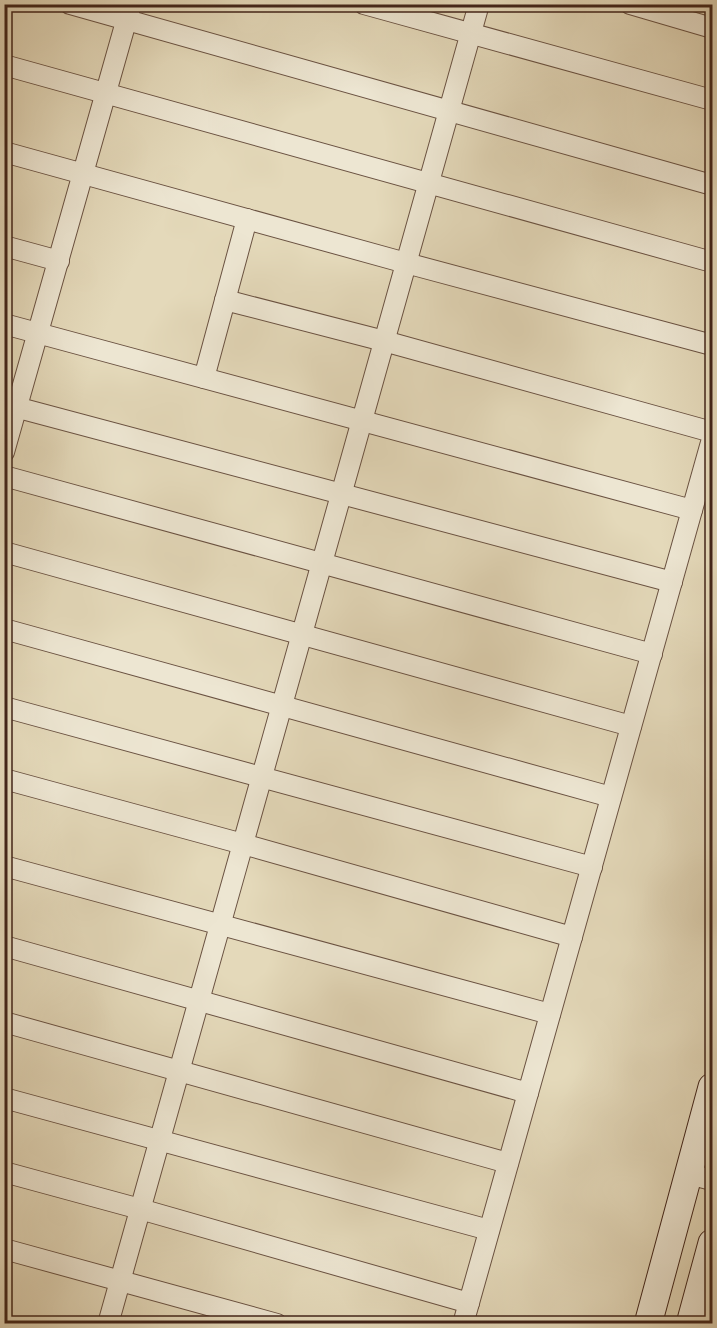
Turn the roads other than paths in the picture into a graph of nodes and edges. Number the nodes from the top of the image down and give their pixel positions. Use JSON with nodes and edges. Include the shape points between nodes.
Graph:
{"nodes":[{"id":1,"x":70,"y":4,"type":"edge"},
{"id":2,"x":364,"y":4,"type":"edge"},
{"id":3,"x":479,"y":4,"type":"edge"},
{"id":4,"x":630,"y":4,"type":"edge"},
{"id":5,"x":129,"y":12,"type":"edge"},
{"id":6,"x":712,"y":28,"type":"edge"},
{"id":7,"x":471,"y":34,"type":"junction"},
{"id":8,"x":4,"y":65,"type":"edge"},
{"id":9,"x":106,"y":93,"type":"junction"},
{"id":10,"x":712,"y":100,"type":"edge"},
{"id":11,"x":449,"y":111,"type":"junction"},
{"id":12,"x":4,"y":152,"type":"edge"},
{"id":13,"x":83,"y":174,"type":"junction"},
{"id":14,"x":429,"y":183,"type":"junction"},
{"id":15,"x":712,"y":184,"type":"edge"},
{"id":16,"x":247,"y":219,"type":"junction"},
{"id":17,"x":4,"y":246,"type":"edge"},
{"id":18,"x":58,"y":261,"type":"junction"},
{"id":19,"x":712,"y":262,"type":"edge"},
{"id":20,"x":406,"y":263,"type":"junction"},
{"id":21,"x":225,"y":300,"type":"junction"},
{"id":22,"x":4,"y":324,"type":"edge"},
{"id":23,"x":38,"y":333,"type":"junction"},
{"id":24,"x":384,"y":341,"type":"junction"},
{"id":25,"x":712,"y":345,"type":"edge"},
{"id":26,"x":204,"y":378,"type":"junction"},
{"id":27,"x":11,"y":406,"type":"edge"},
{"id":28,"x":362,"y":421,"type":"junction"},
{"id":29,"x":712,"y":432,"type":"edge"},
{"id":30,"x":712,"y":439,"type":"edge"},
{"id":31,"x":4,"y":452,"type":"edge"},
{"id":32,"x":4,"y":476,"type":"edge"},
{"id":33,"x":341,"y":495,"type":"junction"},
{"id":34,"x":692,"y":510,"type":"junction"},
{"id":35,"x":4,"y":552,"type":"edge"},
{"id":36,"x":322,"y":564,"type":"junction"},
{"id":37,"x":672,"y":582,"type":"junction"},
{"id":38,"x":4,"y":629,"type":"edge"},
{"id":39,"x":302,"y":634,"type":"junction"},
{"id":40,"x":652,"y":654,"type":"junction"},
{"id":41,"x":282,"y":705,"type":"junction"},
{"id":42,"x":4,"y":707,"type":"edge"},
{"id":43,"x":631,"y":726,"type":"junction"},
{"id":44,"x":262,"y":777,"type":"junction"},
{"id":45,"x":4,"y":779,"type":"edge"},
{"id":46,"x":611,"y":797,"type":"junction"},
{"id":47,"x":243,"y":844,"type":"junction"},
{"id":48,"x":4,"y":866,"type":"edge"},
{"id":49,"x":591,"y":867,"type":"junction"},
{"id":50,"x":220,"y":925,"type":"junction"},
{"id":51,"x":572,"y":937,"type":"junction"},
{"id":52,"x":4,"y":946,"type":"edge"},
{"id":53,"x":199,"y":1000,"type":"junction"},
{"id":54,"x":550,"y":1014,"type":"junction"},
{"id":55,"x":4,"y":1022,"type":"edge"},
{"id":56,"x":180,"y":1070,"type":"junction"},
{"id":57,"x":712,"y":1087,"type":"edge"},
{"id":58,"x":528,"y":1093,"type":"junction"},
{"id":59,"x":4,"y":1098,"type":"edge"},
{"id":60,"x":160,"y":1140,"type":"junction"},
{"id":61,"x":508,"y":1163,"type":"junction"},
{"id":62,"x":4,"y":1172,"type":"edge"},
{"id":63,"x":701,"y":1177,"type":"edge"},
{"id":64,"x":140,"y":1209,"type":"junction"},
{"id":65,"x":489,"y":1230,"type":"junction"},
{"id":66,"x":712,"y":1243,"type":"edge"},
{"id":67,"x":4,"y":1249,"type":"edge"},
{"id":68,"x":120,"y":1280,"type":"junction"},
{"id":69,"x":469,"y":1303,"type":"junction"},
{"id":70,"x":108,"y":1323,"type":"edge"},
{"id":71,"x":277,"y":1323,"type":"edge"},
{"id":72,"x":463,"y":1323,"type":"edge"},
{"id":73,"x":648,"y":1323,"type":"edge"},
{"id":74,"x":690,"y":1323,"type":"edge"}],
"edges":[{"from":1,"to":5,"type":"street"},
{"from":2,"to":7,"type":"street"},
{"from":3,"to":7,"type":"street"},
{"from":4,"to":6,"type":"street"},
{"from":5,"to":9,"type":"street"},
{"from":5,"to":11,"type":"street"},
{"from":7,"to":10,"type":"street"},
{"from":7,"to":11,"type":"street"},
{"from":8,"to":9,"type":"street"},
{"from":9,"to":13,"type":"street"},
{"from":9,"to":14,"type":"street"},
{"from":11,"to":14,"type":"street"},
{"from":11,"to":15,"type":"street"},
{"from":12,"to":13,"type":"street"},
{"from":13,"to":16,"type":"street"},
{"from":13,"to":18,"type":"street"},
{"from":14,"to":19,"type":"street"},
{"from":14,"to":20,"type":"street"},
{"from":16,"to":20,"type":"street"},
{"from":16,"to":21,"type":"street"},
{"from":17,"to":18,"type":"street"},
{"from":18,"to":23,"type":"street"},
{"from":20,"to":24,"type":"street"},
{"from":20,"to":25,"type":"street"},
{"from":21,"to":24,"type":"street"},
{"from":21,"to":26,"type":"street"},
{"from":22,"to":23,"type":"street"},
{"from":23,"to":26,"type":"street"},
{"from":23,"to":27,"type":"street"},
{"from":24,"to":28,"type":"street"},
{"from":24,"to":29,"type":"street"},
{"from":26,"to":28,"type":"street"},
{"from":27,"to":31,"type":"street"},
{"from":27,"to":33,"type":"street"},
{"from":28,"to":33,"type":"street"},
{"from":28,"to":34,"type":"street"},
{"from":30,"to":34,"type":"street"},
{"from":32,"to":36,"type":"street"},
{"from":33,"to":36,"type":"street"},
{"from":33,"to":37,"type":"street"},
{"from":34,"to":37,"type":"street"},
{"from":35,"to":39,"type":"street"},
{"from":36,"to":39,"type":"street"},
{"from":36,"to":40,"type":"street"},
{"from":37,"to":40,"type":"street"},
{"from":38,"to":41,"type":"street"},
{"from":39,"to":41,"type":"street"},
{"from":39,"to":43,"type":"street"},
{"from":40,"to":43,"type":"street"},
{"from":41,"to":44,"type":"street"},
{"from":41,"to":46,"type":"street"},
{"from":42,"to":44,"type":"street"},
{"from":43,"to":46,"type":"street"},
{"from":44,"to":47,"type":"street"},
{"from":44,"to":49,"type":"street"},
{"from":45,"to":47,"type":"street"},
{"from":46,"to":49,"type":"street"},
{"from":47,"to":50,"type":"street"},
{"from":47,"to":51,"type":"street"},
{"from":48,"to":50,"type":"street"},
{"from":49,"to":51,"type":"street"},
{"from":50,"to":53,"type":"street"},
{"from":50,"to":54,"type":"street"},
{"from":51,"to":54,"type":"street"},
{"from":52,"to":53,"type":"street"},
{"from":53,"to":56,"type":"street"},
{"from":53,"to":58,"type":"street"},
{"from":54,"to":58,"type":"street"},
{"from":55,"to":56,"type":"street"},
{"from":56,"to":60,"type":"street"},
{"from":56,"to":61,"type":"street"},
{"from":57,"to":63,"type":"main road"},
{"from":58,"to":61,"type":"street"},
{"from":59,"to":60,"type":"street"},
{"from":60,"to":64,"type":"street"},
{"from":60,"to":65,"type":"street"},
{"from":61,"to":65,"type":"street"},
{"from":62,"to":64,"type":"street"},
{"from":63,"to":73,"type":"main road"},
{"from":64,"to":68,"type":"street"},
{"from":64,"to":69,"type":"street"},
{"from":65,"to":69,"type":"street"},
{"from":66,"to":74,"type":"main road"},
{"from":67,"to":68,"type":"street"},
{"from":68,"to":70,"type":"street"},
{"from":68,"to":71,"type":"street"},
{"from":69,"to":72,"type":"street"}]}
